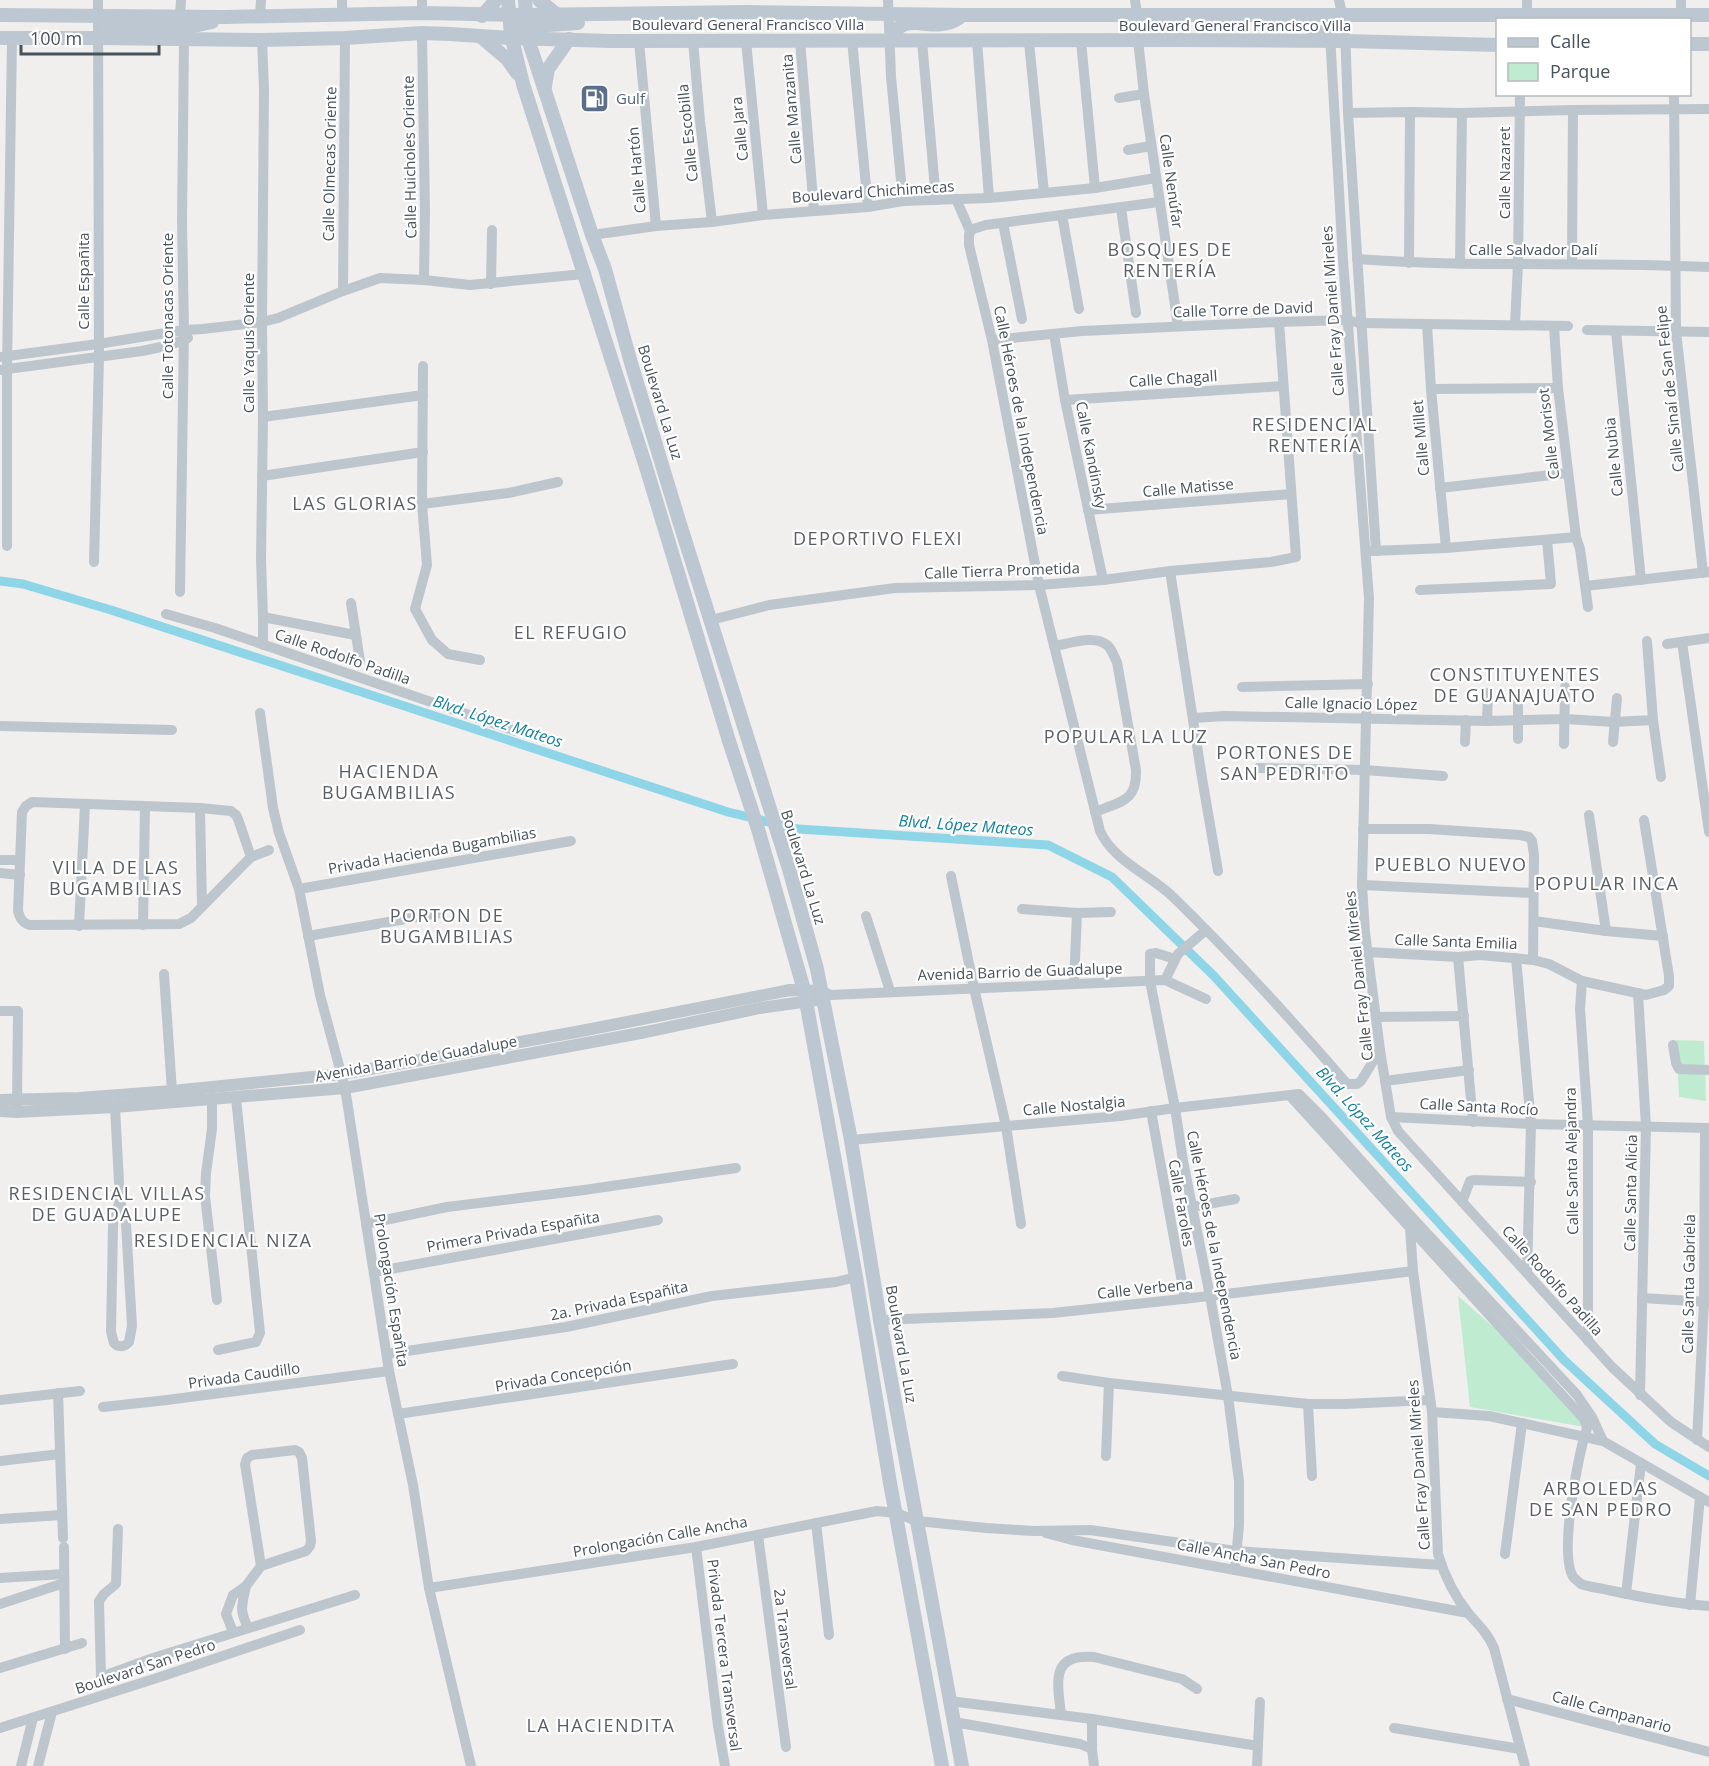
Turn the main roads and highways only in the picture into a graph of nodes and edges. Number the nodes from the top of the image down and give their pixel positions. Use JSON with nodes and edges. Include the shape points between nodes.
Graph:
{"nodes":[{"id":1,"x":496,"y":0,"type":"edge"},
{"id":2,"x":525,"y":0,"type":"edge"},
{"id":3,"x":540,"y":0,"type":"edge"},
{"id":4,"x":422,"y":7,"type":"edge"},
{"id":5,"x":508,"y":7,"type":"edge"},
{"id":6,"x":889,"y":7,"type":"edge"},
{"id":7,"x":1136,"y":7,"type":"edge"},
{"id":8,"x":1339,"y":9,"type":"edge"},
{"id":9,"x":615,"y":13,"type":"junction"},
{"id":10,"x":556,"y":14,"type":"junction"},
{"id":11,"x":0,"y":15,"type":"edge"},
{"id":12,"x":963,"y":15,"type":"junction"},
{"id":13,"x":1709,"y":15,"type":"edge"},
{"id":14,"x":482,"y":16,"type":"junction"},
{"id":15,"x":225,"y":17,"type":"junction"},
{"id":16,"x":526,"y":27,"type":"junction"},
{"id":17,"x":450,"y":34,"type":"junction"},
{"id":18,"x":511,"y":34,"type":"junction"},
{"id":19,"x":480,"y":36,"type":"junction"},
{"id":20,"x":1330,"y":37,"type":"junction"},
{"id":21,"x":6,"y":38,"type":"edge"},
{"id":22,"x":99,"y":38,"type":"junction"},
{"id":23,"x":569,"y":39,"type":"junction"},
{"id":24,"x":890,"y":40,"type":"junction"},
{"id":25,"x":1691,"y":44,"type":"edge"},
{"id":26,"x":1709,"y":44,"type":"edge"},
{"id":27,"x":1496,"y":45,"type":"edge"},
{"id":28,"x":523,"y":84,"type":"junction"},
{"id":29,"x":545,"y":88,"type":"junction"},
{"id":30,"x":789,"y":869,"type":"junction"},
{"id":31,"x":772,"y":872,"type":"junction"},
{"id":32,"x":942,"y":1766,"type":"edge"},
{"id":33,"x":962,"y":1766,"type":"edge"}],
"edges":[{"from":1,"to":14,"type":"main road"},
{"from":2,"to":16,"type":"main road","name":"Boulevard La Luz"},
{"from":3,"to":10,"type":"main road"},
{"from":4,"to":14,"type":"main road","name":"Boulevard General Francisco Villa"},
{"from":4,"to":15,"type":"main road","name":"Boulevard General Francisco Villa","via":[[342,15]]},
{"from":5,"to":14,"type":"main road","name":"Boulevard General Francisco Villa"},
{"from":5,"to":16,"type":"main road","name":"Boulevard General Francisco Villa"},
{"from":5,"to":18,"type":"main road"},
{"from":6,"to":9,"type":"main road","name":"Boulevard General Francisco Villa"},
{"from":6,"to":12,"type":"main road","name":"Boulevard General Francisco Villa"},
{"from":7,"to":8,"type":"main road","name":"Boulevard General Francisco Villa"},
{"from":7,"to":12,"type":"main road","name":"Boulevard General Francisco Villa"},
{"from":8,"to":13,"type":"main road","name":"Boulevard General Francisco Villa","via":[[1527,16]]},
{"from":8,"to":20,"type":"main road","via":[[1338,27]]},
{"from":9,"to":10,"type":"main road","name":"Boulevard General Francisco Villa"},
{"from":9,"to":16,"type":"main road","via":[[585,22]]},
{"from":10,"to":16,"type":"main road","name":"Boulevard General Francisco Villa"},
{"from":11,"to":15,"type":"main road","name":"Boulevard General Francisco Villa"},
{"from":12,"to":24,"type":"main road","via":[[942,25],[906,24]]},
{"from":15,"to":22,"type":"main road","via":[[194,26],[115,25]]},
{"from":16,"to":18,"type":"main road","name":"Boulevard General Francisco Villa"},
{"from":16,"to":18,"type":"main road","via":[[518,25]]},
{"from":16,"to":23,"type":"main road","name":"Boulevard General Francisco Villa"},
{"from":16,"to":29,"type":"main road","name":"Boulevard La Luz"},
{"from":17,"to":18,"type":"main road","via":[[470,30]]},
{"from":17,"to":19,"type":"main road","name":"Boulevard General Francisco Villa"},
{"from":17,"to":22,"type":"main road","name":"Boulevard General Francisco Villa","via":[[262,40]]},
{"from":18,"to":19,"type":"main road","name":"Boulevard General Francisco Villa"},
{"from":18,"to":28,"type":"main road"},
{"from":19,"to":28,"type":"main road","via":[[507,59]]},
{"from":20,"to":24,"type":"main road","name":"Boulevard General Francisco Villa","via":[[1224,41]]},
{"from":20,"to":27,"type":"main road","name":"Boulevard General Francisco Villa","via":[[1345,41]]},
{"from":21,"to":22,"type":"main road","name":"Boulevard General Francisco Villa"},
{"from":23,"to":24,"type":"main road","name":"Boulevard General Francisco Villa"},
{"from":23,"to":29,"type":"main road","via":[[548,69]]},
{"from":25,"to":26,"type":"main road"},
{"from":28,"to":31,"type":"main road"},
{"from":29,"to":30,"type":"main road","name":"Boulevard La Luz","via":[[605,269]]},
{"from":30,"to":31,"type":"main road"},
{"from":30,"to":33,"type":"main road","name":"Boulevard La Luz","via":[[825,995]]},
{"from":31,"to":32,"type":"main road","via":[[805,996]]}]}
